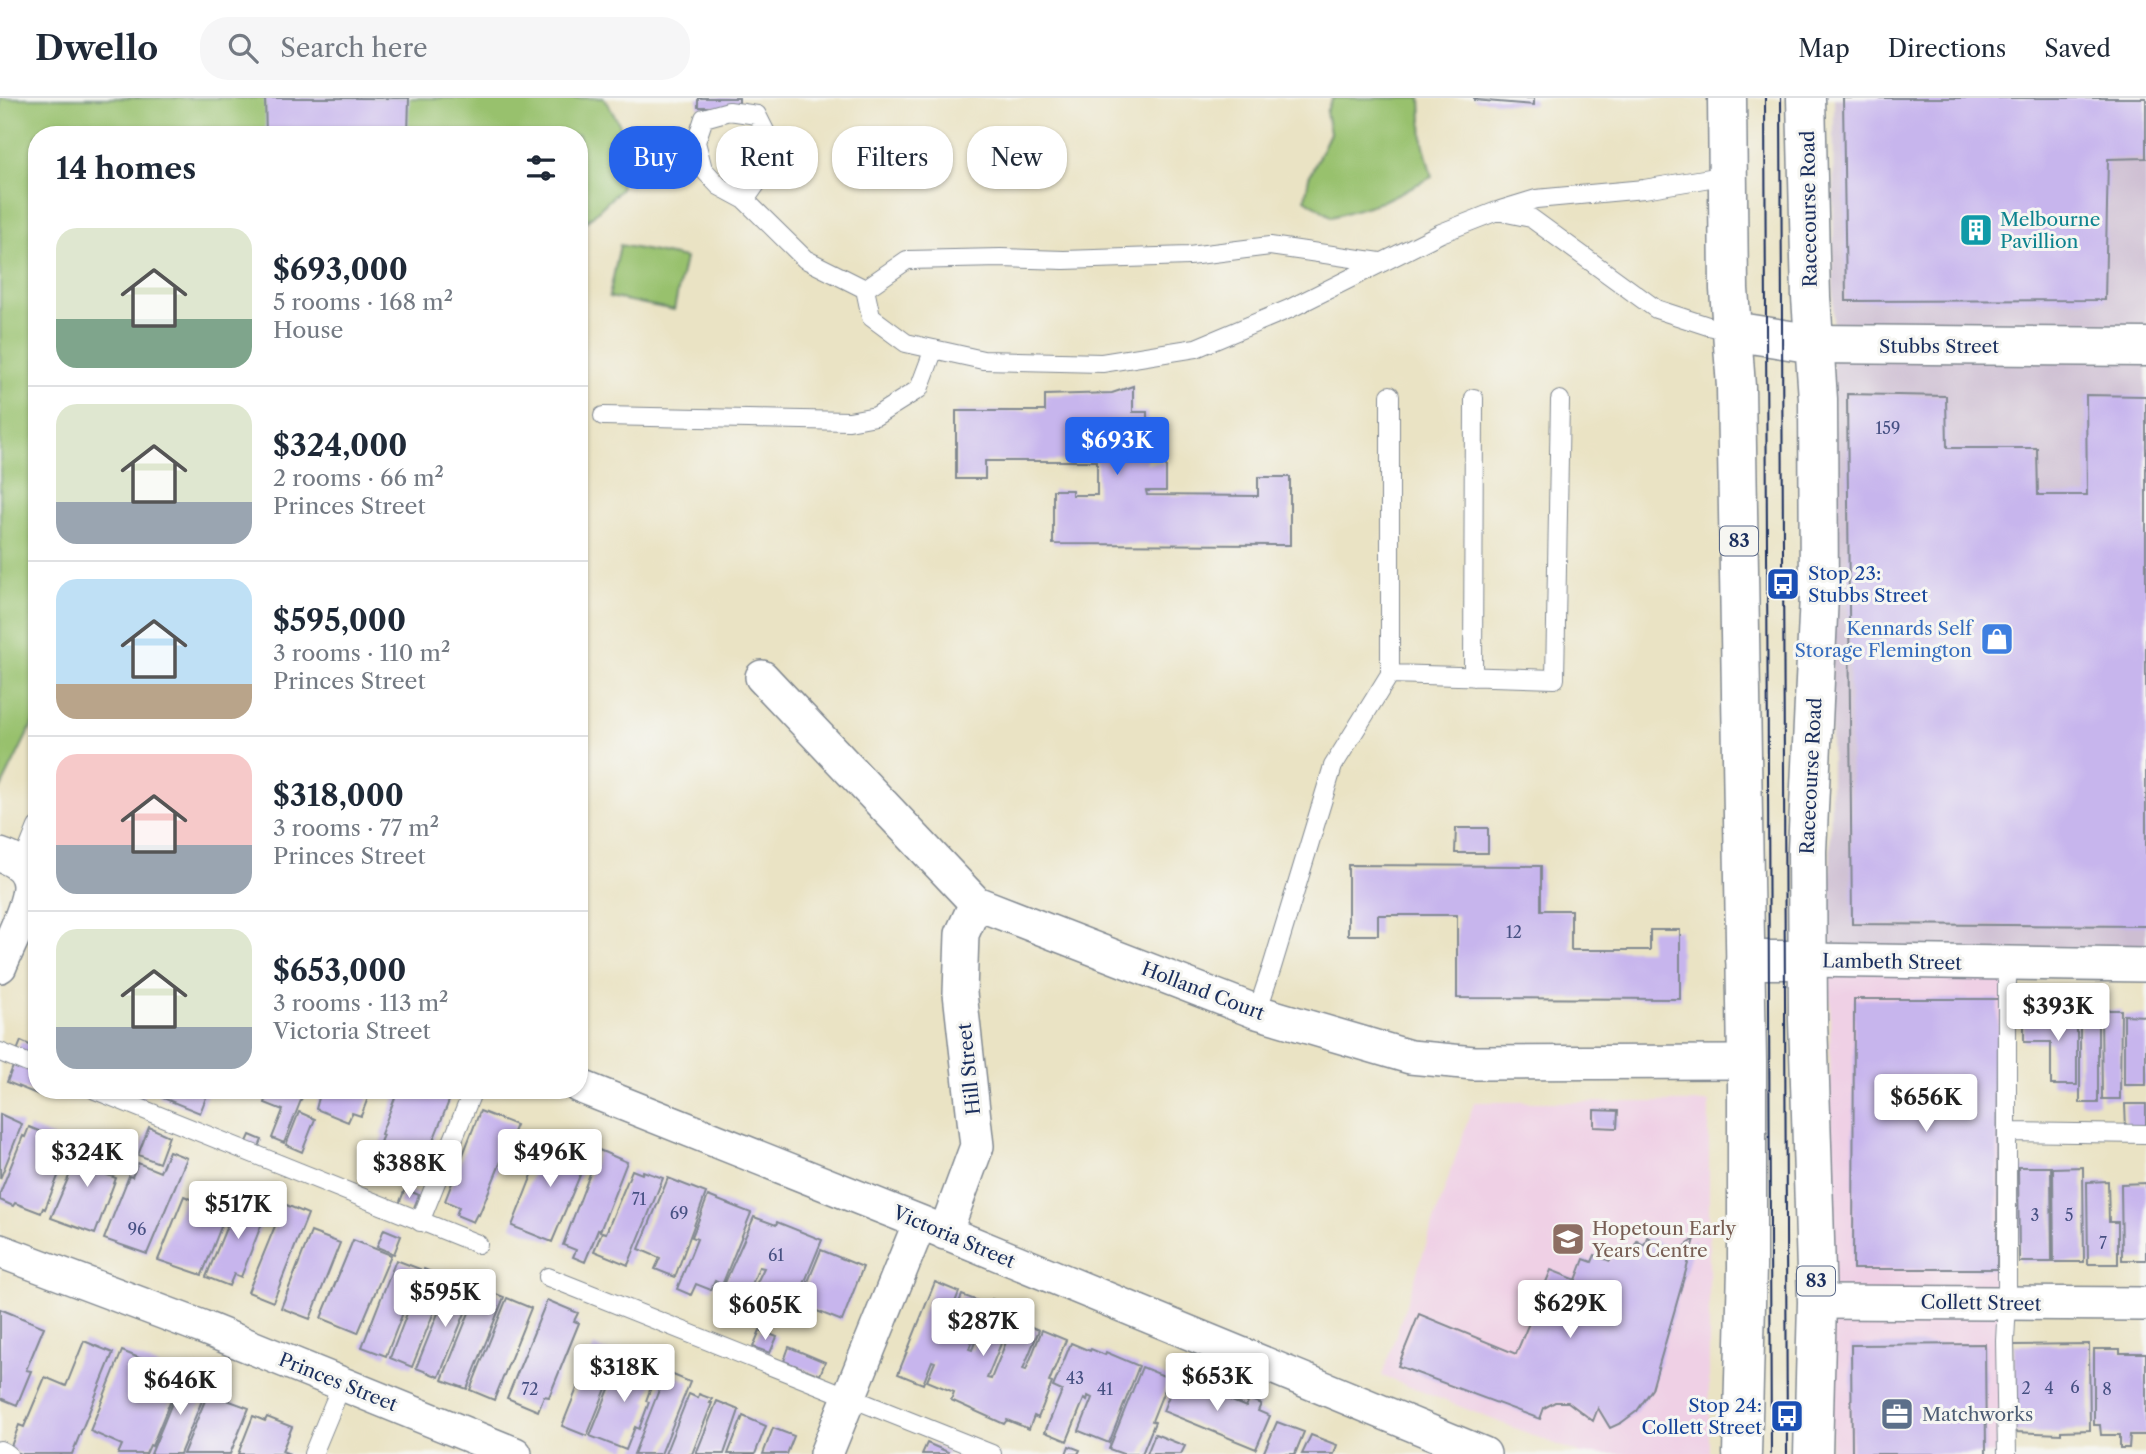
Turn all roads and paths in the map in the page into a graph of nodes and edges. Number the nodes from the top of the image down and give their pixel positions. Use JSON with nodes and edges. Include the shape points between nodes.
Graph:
{"nodes":[{"id":1,"x":1727,"y":98,"type":"edge"},
{"id":2,"x":1806,"y":98,"type":"edge"},
{"id":3,"x":1728,"y":175,"type":"junction"},
{"id":4,"x":745,"y":200,"type":"junction"},
{"id":5,"x":1497,"y":211,"type":"junction"},
{"id":6,"x":1380,"y":262,"type":"junction"},
{"id":7,"x":865,"y":289,"type":"junction"},
{"id":8,"x":1732,"y":331,"type":"junction"},
{"id":9,"x":1815,"y":345,"type":"junction"},
{"id":10,"x":2146,"y":347,"type":"edge"},
{"id":11,"x":934,"y":349,"type":"junction"},
{"id":12,"x":1390,"y":395,"type":"dead end"},
{"id":13,"x":1474,"y":398,"type":"dead end"},
{"id":14,"x":1560,"y":400,"type":"dead end"},
{"id":15,"x":603,"y":416,"type":"dead end"},
{"id":16,"x":1390,"y":674,"type":"junction"},
{"id":17,"x":762,"y":677,"type":"dead end"},
{"id":18,"x":1473,"y":677,"type":"junction"},
{"id":19,"x":28,"y":851,"type":"edge"},
{"id":20,"x":21,"y":870,"type":"edge"},
{"id":21,"x":28,"y":889,"type":"edge"},
{"id":22,"x":28,"y":895,"type":"edge"},
{"id":23,"x":976,"y":903,"type":"junction"},
{"id":24,"x":1745,"y":960,"type":"junction"},
{"id":25,"x":1807,"y":960,"type":"junction"},
{"id":26,"x":2007,"y":964,"type":"junction"},
{"id":27,"x":2146,"y":965,"type":"edge"},
{"id":28,"x":0,"y":967,"type":"edge"},
{"id":29,"x":1257,"y":1012,"type":"junction"},
{"id":30,"x":0,"y":1052,"type":"edge"},
{"id":31,"x":1747,"y":1062,"type":"junction"},
{"id":32,"x":28,"y":1063,"type":"edge"},
{"id":33,"x":588,"y":1090,"type":"edge"},
{"id":34,"x":116,"y":1099,"type":"edge"},
{"id":35,"x":469,"y":1099,"type":"edge"},
{"id":36,"x":2007,"y":1132,"type":"junction"},
{"id":37,"x":2146,"y":1134,"type":"edge"},
{"id":38,"x":420,"y":1222,"type":"junction"},
{"id":39,"x":933,"y":1227,"type":"junction"},
{"id":40,"x":478,"y":1244,"type":"dead end"},
{"id":41,"x":1,"y":1251,"type":"edge"},
{"id":42,"x":548,"y":1277,"type":"dead end"},
{"id":43,"x":1817,"y":1302,"type":"junction"},
{"id":44,"x":2007,"y":1303,"type":"junction"},
{"id":45,"x":2146,"y":1304,"type":"edge"},
{"id":46,"x":342,"y":1384,"type":"junction"},
{"id":47,"x":849,"y":1398,"type":"junction"},
{"id":48,"x":0,"y":1450,"type":"edge"},
{"id":49,"x":8,"y":1454,"type":"edge"},
{"id":50,"x":313,"y":1454,"type":"edge"},
{"id":51,"x":515,"y":1454,"type":"edge"},
{"id":52,"x":825,"y":1454,"type":"edge"},
{"id":53,"x":992,"y":1454,"type":"edge"},
{"id":54,"x":1484,"y":1454,"type":"edge"},
{"id":55,"x":1742,"y":1454,"type":"edge"},
{"id":56,"x":1813,"y":1454,"type":"edge"},
{"id":57,"x":2007,"y":1454,"type":"edge"}],
"edges":[{"from":1,"to":3,"type":"main road","number":"83"},
{"from":2,"to":9,"type":"main road","name":"Racecourse Road","number":"83"},
{"from":3,"to":5,"type":"lane","via":[[1536,199]]},
{"from":3,"to":8,"type":"main road","number":"83"},
{"from":4,"to":4,"type":"lane","via":[[719,186],[703,169],[696,142],[704,118],[729,111],[757,115],[772,145],[764,173]]},
{"from":4,"to":7,"type":"lane","via":[[805,258]]},
{"from":5,"to":6,"type":"lane"},
{"from":5,"to":8,"type":"lane","via":[[1531,218],[1656,309]]},
{"from":6,"to":7,"type":"lane","via":[[1270,246],[1189,256],[907,260]]},
{"from":6,"to":11,"type":"lane","via":[[1289,309],[1196,348],[1102,363],[983,360]]},
{"from":7,"to":11,"type":"lane","via":[[872,317],[906,343]]},
{"from":8,"to":9,"type":"main road","name":"Stubbs Street"},
{"from":8,"to":24,"type":"main road","number":"83"},
{"from":9,"to":10,"type":"main road","name":"Stubbs Street"},
{"from":9,"to":25,"type":"main road","name":"Racecourse Road","number":"83","via":[[1819,595],[1807,851]]},
{"from":11,"to":15,"type":"lane","via":[[919,389],[876,416],[849,421]]},
{"from":12,"to":16,"type":"lane"},
{"from":13,"to":18,"type":"lane"},
{"from":14,"to":18,"type":"lane","via":[[1555,679]]},
{"from":16,"to":18,"type":"lane"},
{"from":16,"to":29,"type":"lane","via":[[1333,766]]},
{"from":17,"to":23,"type":"street","name":"Holland Court"},
{"from":19,"to":20,"type":"lane"},
{"from":20,"to":21,"type":"street"},
{"from":22,"to":28,"type":"street"},
{"from":23,"to":29,"type":"street","name":"Holland Court"},
{"from":23,"to":39,"type":"street","name":"Hill Street","via":[[962,934],[960,993],[977,1146]]},
{"from":24,"to":25,"type":"main road"},
{"from":24,"to":31,"type":"main road","number":"83"},
{"from":25,"to":26,"type":"street","name":"Lambeth Street"},
{"from":25,"to":43,"type":"main road","name":"Racecourse Road","number":"83"},
{"from":26,"to":27,"type":"street","name":"Lambeth Street"},
{"from":26,"to":36,"type":"lane"},
{"from":29,"to":31,"type":"street","name":"Holland Court","via":[[1410,1057],[1474,1063]]},
{"from":30,"to":32,"type":"lane"},
{"from":31,"to":55,"type":"main road","number":"83"},
{"from":33,"to":39,"type":"street","name":"Victoria Street"},
{"from":34,"to":38,"type":"lane"},
{"from":35,"to":38,"type":"lane"},
{"from":36,"to":37,"type":"lane"},
{"from":36,"to":44,"type":"lane"},
{"from":38,"to":40,"type":"lane"},
{"from":39,"to":47,"type":"street","name":"Hill Street"},
{"from":39,"to":54,"type":"street","name":"Victoria Street"},
{"from":41,"to":46,"type":"street","name":"Princes Street"},
{"from":42,"to":47,"type":"lane"},
{"from":43,"to":44,"type":"street","name":"Collett Street"},
{"from":43,"to":56,"type":"main road","name":"Racecourse Road","number":"83"},
{"from":44,"to":45,"type":"street","name":"Collett Street"},
{"from":44,"to":57,"type":"lane"},
{"from":46,"to":50,"type":"lane"},
{"from":46,"to":51,"type":"street","name":"Princes Street"},
{"from":47,"to":52,"type":"street","name":"Hill Street"},
{"from":47,"to":53,"type":"lane"},
{"from":48,"to":49,"type":"lane"}]}
